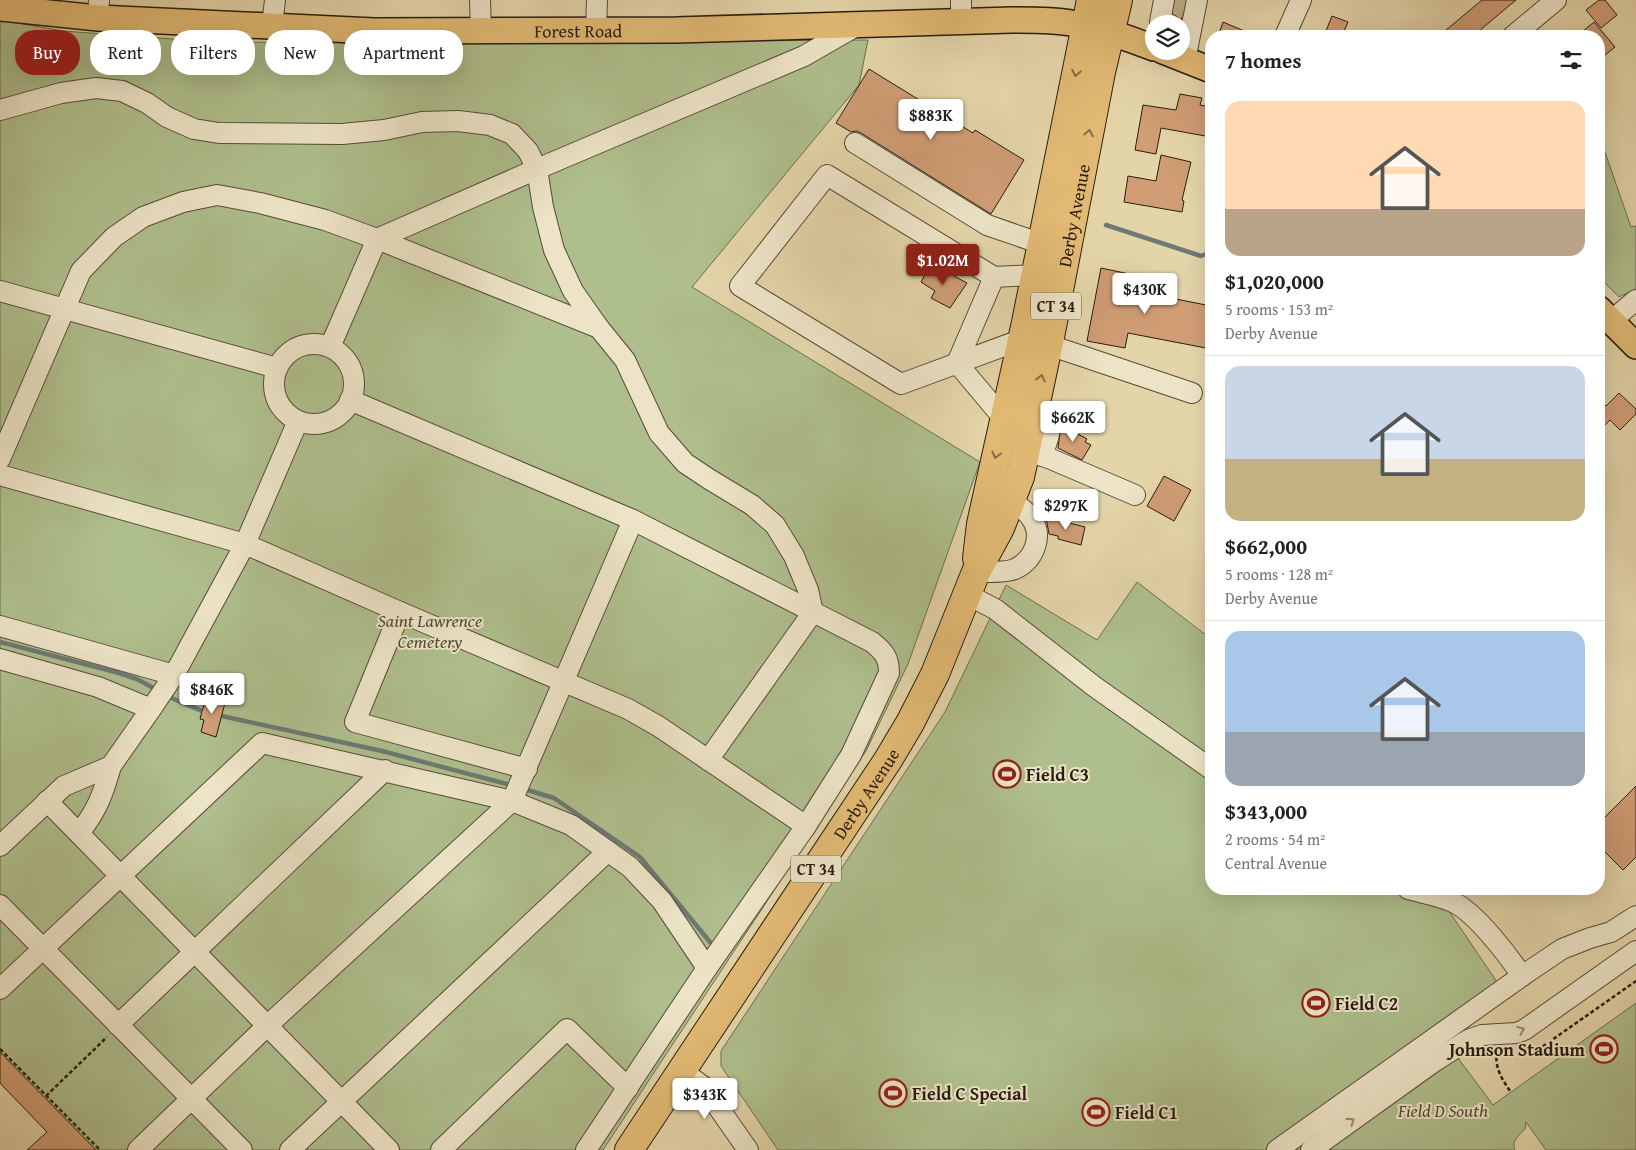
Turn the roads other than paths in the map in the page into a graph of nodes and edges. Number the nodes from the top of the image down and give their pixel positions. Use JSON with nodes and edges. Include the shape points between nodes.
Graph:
{"nodes":[{"id":1,"x":275,"y":0,"type":"edge"},
{"id":2,"x":480,"y":0,"type":"edge"},
{"id":3,"x":597,"y":0,"type":"edge"},
{"id":4,"x":1118,"y":0,"type":"edge"},
{"id":5,"x":1301,"y":0,"type":"edge"},
{"id":6,"x":1556,"y":0,"type":"edge"},
{"id":7,"x":0,"y":8,"type":"edge"},
{"id":8,"x":98,"y":9,"type":"edge"},
{"id":9,"x":961,"y":11,"type":"edge"},
{"id":10,"x":1096,"y":19,"type":"edge"},
{"id":11,"x":858,"y":25,"type":"junction"},
{"id":12,"x":272,"y":26,"type":"junction"},
{"id":13,"x":1288,"y":30,"type":"edge"},
{"id":14,"x":1520,"y":30,"type":"edge"},
{"id":15,"x":481,"y":31,"type":"junction"},
{"id":16,"x":596,"y":31,"type":"junction"},
{"id":17,"x":1145,"y":44,"type":"edge"},
{"id":18,"x":1185,"y":60,"type":"edge"},
{"id":19,"x":1205,"y":68,"type":"edge"},
{"id":20,"x":0,"y":110,"type":"edge"},
{"id":21,"x":855,"y":143,"type":"dead end"},
{"id":22,"x":537,"y":169,"type":"junction"},
{"id":23,"x":377,"y":239,"type":"junction"},
{"id":24,"x":1042,"y":244,"type":"junction"},
{"id":25,"x":1036,"y":275,"type":"junction"},
{"id":26,"x":994,"y":277,"type":"junction"},
{"id":27,"x":0,"y":292,"type":"edge"},
{"id":28,"x":1636,"y":300,"type":"edge"},
{"id":29,"x":63,"y":310,"type":"junction"},
{"id":30,"x":1605,"y":315,"type":"edge"},
{"id":31,"x":599,"y":328,"type":"junction"},
{"id":32,"x":1634,"y":340,"type":"edge"},
{"id":33,"x":1036,"y":342,"type":"junction"},
{"id":34,"x":330,"y":347,"type":"junction"},
{"id":35,"x":957,"y":363,"type":"junction"},
{"id":36,"x":277,"y":368,"type":"junction"},
{"id":37,"x":1192,"y":393,"type":"dead end"},
{"id":38,"x":350,"y":400,"type":"junction"},
{"id":39,"x":298,"y":420,"type":"junction"},
{"id":40,"x":1004,"y":420,"type":"junction"},
{"id":41,"x":1034,"y":453,"type":"junction"},
{"id":42,"x":0,"y":459,"type":"edge"},
{"id":43,"x":0,"y":475,"type":"edge"},
{"id":44,"x":1135,"y":496,"type":"dead end"},
{"id":45,"x":1011,"y":500,"type":"junction"},
{"id":46,"x":633,"y":520,"type":"junction"},
{"id":47,"x":245,"y":544,"type":"junction"},
{"id":48,"x":972,"y":584,"type":"junction"},
{"id":49,"x":400,"y":612,"type":"junction"},
{"id":50,"x":813,"y":612,"type":"junction"},
{"id":51,"x":0,"y":626,"type":"edge"},
{"id":52,"x":0,"y":659,"type":"edge"},
{"id":53,"x":174,"y":675,"type":"junction"},
{"id":54,"x":564,"y":682,"type":"junction"},
{"id":55,"x":151,"y":709,"type":"junction"},
{"id":56,"x":708,"y":760,"type":"junction"},
{"id":57,"x":1205,"y":765,"type":"edge"},
{"id":58,"x":111,"y":766,"type":"junction"},
{"id":59,"x":385,"y":770,"type":"junction"},
{"id":60,"x":520,"y":786,"type":"junction"},
{"id":61,"x":47,"y":801,"type":"junction"},
{"id":62,"x":806,"y":826,"type":"junction"},
{"id":63,"x":79,"y":834,"type":"junction"},
{"id":64,"x":0,"y":846,"type":"edge"},
{"id":65,"x":608,"y":851,"type":"junction"},
{"id":66,"x":120,"y":876,"type":"junction"},
{"id":67,"x":1429,"y":895,"type":"edge"},
{"id":68,"x":0,"y":905,"type":"edge"},
{"id":69,"x":1636,"y":916,"type":"edge"},
{"id":70,"x":1611,"y":932,"type":"junction"},
{"id":71,"x":42,"y":948,"type":"junction"},
{"id":72,"x":195,"y":952,"type":"junction"},
{"id":73,"x":1632,"y":954,"type":"edge"},
{"id":74,"x":707,"y":968,"type":"junction"},
{"id":75,"x":1522,"y":976,"type":"junction"},
{"id":76,"x":0,"y":989,"type":"edge"},
{"id":77,"x":118,"y":1025,"type":"junction"},
{"id":78,"x":267,"y":1026,"type":"junction"},
{"id":79,"x":682,"y":1070,"type":"junction"},
{"id":80,"x":628,"y":1088,"type":"junction"},
{"id":81,"x":191,"y":1098,"type":"junction"},
{"id":82,"x":342,"y":1102,"type":"junction"},
{"id":83,"x":138,"y":1150,"type":"edge"},
{"id":84,"x":242,"y":1150,"type":"edge"},
{"id":85,"x":290,"y":1150,"type":"edge"},
{"id":86,"x":389,"y":1150,"type":"edge"},
{"id":87,"x":441,"y":1150,"type":"edge"},
{"id":88,"x":586,"y":1150,"type":"edge"},
{"id":89,"x":629,"y":1150,"type":"edge"},
{"id":90,"x":748,"y":1150,"type":"edge"},
{"id":91,"x":1277,"y":1150,"type":"edge"},
{"id":92,"x":1312,"y":1150,"type":"edge"}],
"edges":[{"from":1,"to":12,"type":"street"},
{"from":2,"to":15,"type":"street"},
{"from":3,"to":16,"type":"street"},
{"from":4,"to":10,"type":"highway","name":"Derby Avenue","number":"CT 34"},
{"from":5,"to":13,"type":"street"},
{"from":6,"to":14,"type":"street"},
{"from":7,"to":8,"type":"main road","name":"Forest Road"},
{"from":8,"to":12,"type":"main road","name":"Forest Road"},
{"from":9,"to":10,"type":"main road","name":"Forest Road","via":[[1036,20]]},
{"from":9,"to":11,"type":"main road","name":"Forest Road"},
{"from":10,"to":17,"type":"main road","name":"Forest Road"},
{"from":10,"to":24,"type":"highway","name":"Derby Avenue","number":"CT 34","one_way":true},
{"from":33,"to":10,"type":"highway","name":"Derby Avenue","number":"CT 34","one_way":true,"via":[[1099,81]]},
{"from":11,"to":16,"type":"main road","name":"Forest Road"},
{"from":11,"to":22,"type":"street","via":[[804,56]]},
{"from":12,"to":15,"type":"main road","name":"Forest Road","via":[[374,31]]},
{"from":15,"to":16,"type":"main road","name":"Forest Road"},
{"from":18,"to":19,"type":"main road"},
{"from":20,"to":22,"type":"street","via":[[61,93],[96,88],[122,92],[194,129],[219,133],[342,134],[422,122],[458,121],[490,125],[512,134],[528,151]]},
{"from":21,"to":24,"type":"street","via":[[987,225]]},
{"from":22,"to":23,"type":"street"},
{"from":22,"to":31,"type":"street","via":[[554,250],[573,291]]},
{"from":23,"to":29,"type":"street","via":[[326,220],[260,203],[217,195],[182,202],[143,217],[114,237],[81,270]]},
{"from":23,"to":31,"type":"street"},
{"from":23,"to":34,"type":"street"},
{"from":24,"to":25,"type":"highway","name":"Derby Avenue","number":"CT 34"},
{"from":25,"to":26,"type":"street"},
{"from":25,"to":33,"type":"highway","name":"Derby Avenue","number":"CT 34"},
{"from":26,"to":35,"type":"street"},
{"from":26,"to":35,"type":"street","via":[[827,175],[740,286],[901,384]]},
{"from":27,"to":29,"type":"street"},
{"from":28,"to":30,"type":"street"},
{"from":29,"to":36,"type":"street"},
{"from":29,"to":42,"type":"street"},
{"from":30,"to":32,"type":"main road"},
{"from":31,"to":50,"type":"street","via":[[625,360],[659,433],[685,463],[752,505],[775,525],[794,556]]},
{"from":33,"to":35,"type":"street"},
{"from":33,"to":37,"type":"street"},
{"from":33,"to":40,"type":"highway","name":"Derby Avenue","number":"CT 34"},
{"from":41,"to":33,"type":"highway","name":"Derby Avenue","number":"CT 34","one_way":true},
{"from":34,"to":36,"type":"street","via":[[305,345],[284,358]]},
{"from":34,"to":38,"type":"street","via":[[340,354],[353,375]]},
{"from":35,"to":40,"type":"street"},
{"from":36,"to":39,"type":"street","via":[[274,380],[279,404]]},
{"from":38,"to":39,"type":"street","via":[[344,410],[322,423]]},
{"from":38,"to":46,"type":"street"},
{"from":39,"to":47,"type":"street"},
{"from":40,"to":48,"type":"highway","name":"Derby Avenue","number":"CT 34","one_way":true,"via":[[981,524]]},
{"from":41,"to":44,"type":"street"},
{"from":41,"to":45,"type":"highway","name":"Derby Avenue","number":"CT 34"},
{"from":43,"to":47,"type":"street"},
{"from":45,"to":48,"type":"highway","name":"Derby Avenue","number":"CT 34"},
{"from":45,"to":48,"type":"street","via":[[1031,517],[1037,531],[1036,548],[1014,570]]},
{"from":46,"to":50,"type":"street"},
{"from":46,"to":54,"type":"street"},
{"from":47,"to":49,"type":"street"},
{"from":47,"to":53,"type":"street"},
{"from":48,"to":57,"type":"street","via":[[995,609]]},
{"from":48,"to":79,"type":"highway","name":"Derby Avenue","number":"CT 34","via":[[935,674],[888,760]]},
{"from":49,"to":54,"type":"street"},
{"from":49,"to":60,"type":"street","via":[[355,722]]},
{"from":50,"to":56,"type":"street"},
{"from":50,"to":62,"type":"street","via":[[872,642],[883,651],[889,662],[889,673],[851,755]]},
{"from":51,"to":53,"type":"street"},
{"from":52,"to":55,"type":"street","via":[[98,687]]},
{"from":53,"to":55,"type":"street"},
{"from":54,"to":56,"type":"street","via":[[628,709]]},
{"from":54,"to":60,"type":"street"},
{"from":55,"to":58,"type":"street"},
{"from":56,"to":62,"type":"street"},
{"from":58,"to":61,"type":"street","via":[[64,786]]},
{"from":58,"to":63,"type":"street","via":[[102,798]]},
{"from":59,"to":60,"type":"street"},
{"from":59,"to":66,"type":"street","via":[[262,743]]},
{"from":59,"to":72,"type":"street"},
{"from":60,"to":65,"type":"street"},
{"from":60,"to":78,"type":"street"},
{"from":61,"to":63,"type":"street"},
{"from":61,"to":64,"type":"street"},
{"from":62,"to":74,"type":"street"},
{"from":63,"to":66,"type":"street"},
{"from":65,"to":74,"type":"street","via":[[630,867],[662,901]]},
{"from":65,"to":82,"type":"street"},
{"from":66,"to":71,"type":"street"},
{"from":66,"to":72,"type":"street"},
{"from":67,"to":75,"type":"street","via":[[1453,902],[1469,913],[1510,957]]},
{"from":68,"to":71,"type":"street"},
{"from":69,"to":70,"type":"street"},
{"from":70,"to":73,"type":"street"},
{"from":70,"to":75,"type":"street","via":[[1562,949]]},
{"from":71,"to":76,"type":"street"},
{"from":71,"to":77,"type":"street"},
{"from":72,"to":77,"type":"street"},
{"from":72,"to":78,"type":"street"},
{"from":92,"to":73,"type":"street","one_way":true,"via":[[1453,1049],[1482,1035],[1524,1030]]},
{"from":74,"to":80,"type":"street"},
{"from":75,"to":91,"type":"street"},
{"from":77,"to":81,"type":"street"},
{"from":78,"to":81,"type":"street"},
{"from":78,"to":82,"type":"street"},
{"from":79,"to":89,"type":"highway","name":"Derby Avenue","number":"CT 34"},
{"from":79,"to":90,"type":"street","via":[[704,1087]]},
{"from":80,"to":87,"type":"street","via":[[567,1029]]},
{"from":80,"to":88,"type":"street"},
{"from":81,"to":83,"type":"street"},
{"from":81,"to":84,"type":"street"},
{"from":82,"to":85,"type":"street"},
{"from":82,"to":86,"type":"street"}]}
